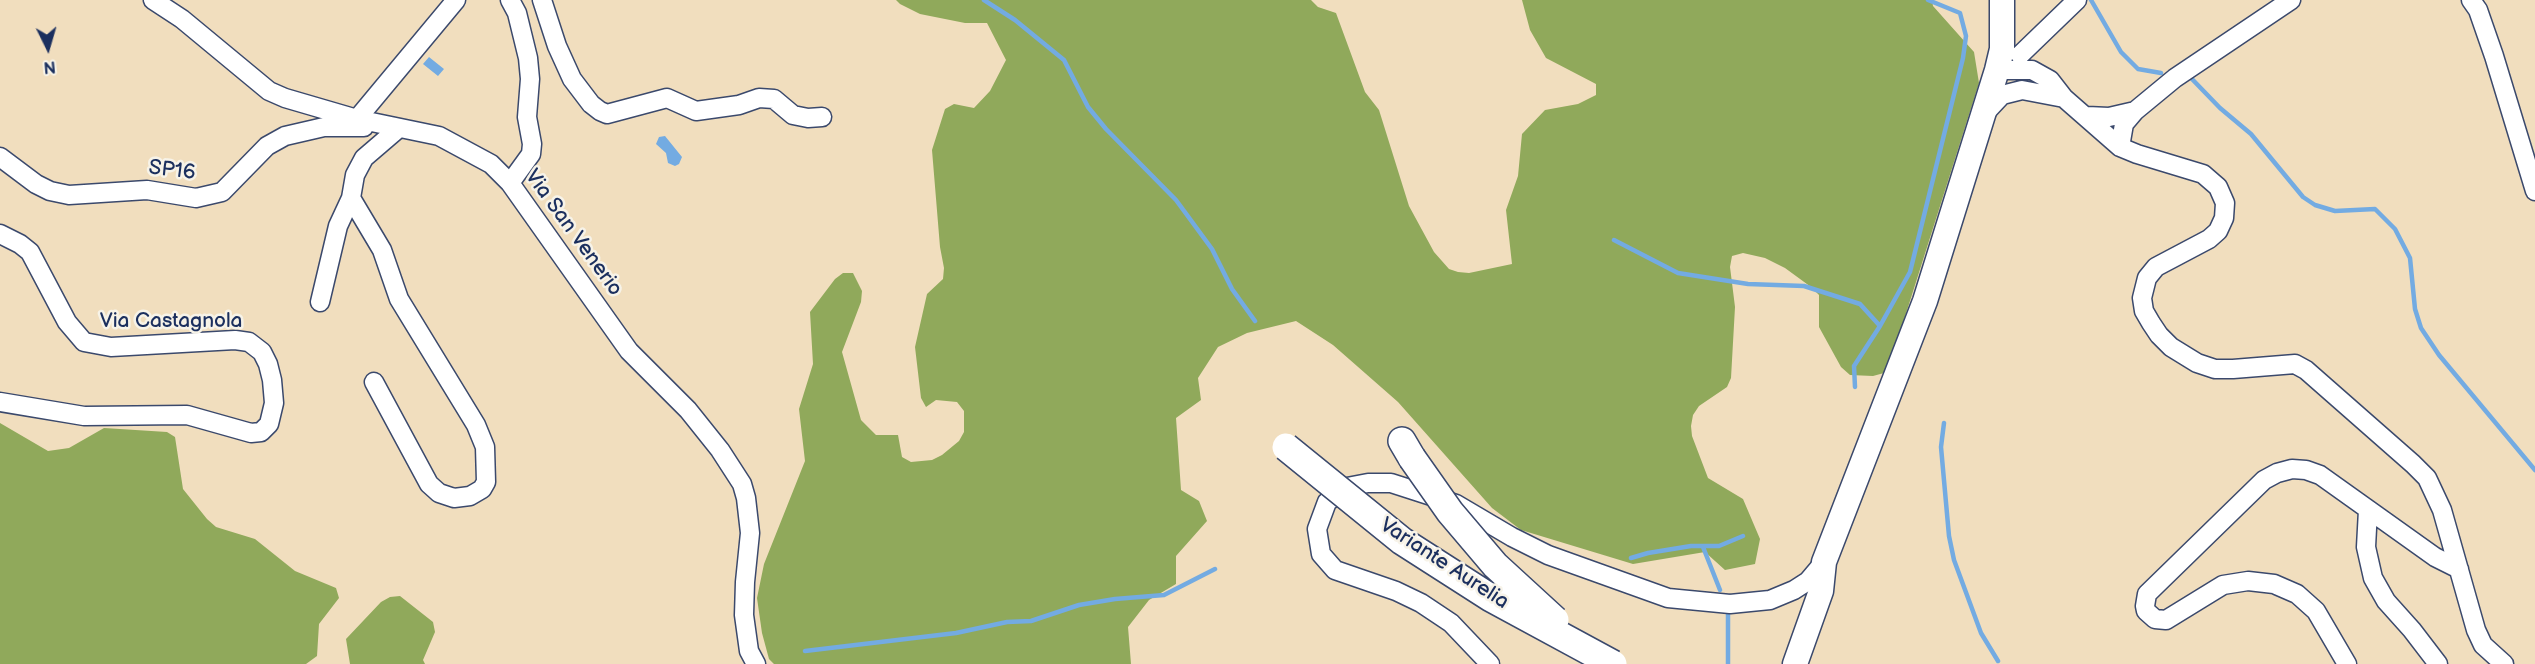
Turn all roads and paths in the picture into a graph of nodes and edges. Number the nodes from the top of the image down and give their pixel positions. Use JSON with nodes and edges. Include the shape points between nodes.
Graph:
{"nodes":[{"id":1,"x":153,"y":0,"type":"edge"},
{"id":2,"x":456,"y":0,"type":"edge"},
{"id":3,"x":510,"y":0,"type":"edge"},
{"id":4,"x":542,"y":0,"type":"edge"},
{"id":5,"x":2002,"y":0,"type":"edge"},
{"id":6,"x":2077,"y":0,"type":"edge"},
{"id":7,"x":2291,"y":0,"type":"edge"},
{"id":8,"x":2471,"y":0,"type":"edge"},
{"id":9,"x":2002,"y":35,"type":"junction"},
{"id":10,"x":2020,"y":55,"type":"junction"},
{"id":11,"x":2032,"y":70,"type":"junction"},
{"id":12,"x":1996,"y":73,"type":"junction"},
{"id":13,"x":2022,"y":90,"type":"junction"},
{"id":14,"x":2064,"y":98,"type":"junction"},
{"id":15,"x":2135,"y":111,"type":"junction"},
{"id":16,"x":1982,"y":115,"type":"junction"},
{"id":17,"x":2087,"y":116,"type":"junction"},
{"id":18,"x":822,"y":117,"type":"dead end"},
{"id":19,"x":357,"y":119,"type":"junction"},
{"id":20,"x":399,"y":128,"type":"junction"},
{"id":21,"x":2120,"y":147,"type":"junction"},
{"id":22,"x":0,"y":157,"type":"edge"},
{"id":23,"x":510,"y":183,"type":"junction"},
{"id":24,"x":2535,"y":191,"type":"edge"},
{"id":25,"x":351,"y":198,"type":"junction"},
{"id":26,"x":0,"y":234,"type":"edge"},
{"id":27,"x":320,"y":302,"type":"dead end"},
{"id":28,"x":374,"y":382,"type":"dead end"},
{"id":29,"x":0,"y":402,"type":"edge"},
{"id":30,"x":1286,"y":447,"type":"dead end"},
{"id":31,"x":1407,"y":449,"type":"dead end"},
{"id":32,"x":2368,"y":510,"type":"junction"},
{"id":33,"x":1824,"y":562,"type":"junction"},
{"id":34,"x":2458,"y":569,"type":"junction"},
{"id":35,"x":1609,"y":662,"type":"edge"},
{"id":36,"x":756,"y":664,"type":"edge"},
{"id":37,"x":1490,"y":664,"type":"edge"},
{"id":38,"x":1795,"y":664,"type":"edge"},
{"id":39,"x":2346,"y":664,"type":"edge"},
{"id":40,"x":2439,"y":664,"type":"edge"},
{"id":41,"x":2504,"y":664,"type":"edge"}],
"edges":[{"from":1,"to":19,"type":"street","name":"Via San Venerio","via":[[269,91]]},
{"from":2,"to":19,"type":"street"},
{"from":3,"to":23,"type":"street","via":[[528,58],[527,117],[532,144],[531,154]]},
{"from":4,"to":18,"type":"street","via":[[572,79],[600,111],[608,114],[667,98],[696,111],[740,105],[759,98],[774,99],[793,116]]},
{"from":5,"to":9,"type":"main road"},
{"from":6,"to":10,"type":"street"},
{"from":7,"to":15,"type":"street","via":[[2175,78]]},
{"from":8,"to":24,"type":"street","via":[[2481,19]]},
{"from":9,"to":10,"type":"street"},
{"from":9,"to":12,"type":"main road"},
{"from":10,"to":11,"type":"street"},
{"from":11,"to":12,"type":"street"},
{"from":11,"to":14,"type":"street","via":[[2050,80]]},
{"from":12,"to":13,"type":"street"},
{"from":12,"to":16,"type":"main road"},
{"from":13,"to":14,"type":"street"},
{"from":13,"to":16,"type":"street","via":[[2002,95]]},
{"from":14,"to":17,"type":"street"},
{"from":15,"to":17,"type":"street","via":[[2109,117]]},
{"from":15,"to":21,"type":"street","via":[[2124,124]]},
{"from":16,"to":33,"type":"main road","via":[[1925,301]]},
{"from":17,"to":21,"type":"street"},
{"from":19,"to":20,"type":"street","name":"Via San Venerio"},
{"from":20,"to":22,"type":"street","name":"SP16","number":"SP16","via":[[324,127],[285,136],[267,146],[222,192],[196,198],[147,190],[69,195],[36,184]]},
{"from":20,"to":23,"type":"street","name":"Via San Venerio","via":[[439,136],[460,146],[491,164]]},
{"from":20,"to":25,"type":"street","via":[[364,158],[355,175]]},
{"from":21,"to":34,"type":"street","via":[[2203,174],[2218,187],[2225,203],[2218,231],[2156,267],[2147,278],[2142,298],[2144,311],[2159,335],[2183,356],[2215,369],[2295,364],[2306,370],[2427,478],[2442,510]]},
{"from":23,"to":36,"type":"street","name":"Via San Venerio","via":[[629,351],[688,410],[742,484],[750,533],[744,615],[749,651]]},
{"from":25,"to":27,"type":"street","via":[[338,226]]},
{"from":25,"to":28,"type":"street","via":[[382,250],[399,298],[476,425],[485,447],[486,482],[482,489],[454,498],[429,484]]},
{"from":26,"to":29,"type":"street","name":"Via Castagnola","via":[[30,252],[67,322],[84,342],[111,347],[249,342],[262,352],[268,364],[274,403],[269,424],[261,432],[251,433],[186,415],[84,416]]},
{"from":30,"to":35,"type":"highway","name":"Variante Aurelia","bridge":true,"via":[[1402,541],[1491,598]]},
{"from":31,"to":35,"type":"highway","bridge":true,"via":[[1450,512],[1495,565],[1542,610]]},
{"from":32,"to":34,"type":"street"},
{"from":32,"to":39,"type":"street","via":[[2320,475],[2306,470],[2277,473],[2256,487],[2150,590],[2145,600],[2150,616],[2166,620],[2223,585],[2248,581],[2274,584],[2297,594],[2316,611]]},
{"from":32,"to":40,"type":"street","via":[[2366,547],[2373,579],[2386,601]]},
{"from":33,"to":37,"type":"street","via":[[1794,591],[1770,600],[1730,604],[1668,598],[1548,555],[1456,504],[1391,483],[1347,487],[1327,502],[1317,529],[1321,554],[1335,570],[1421,603],[1451,623]]},
{"from":33,"to":38,"type":"main road","via":[[1821,591]]},
{"from":34,"to":41,"type":"street","via":[[2483,645]]}]}
